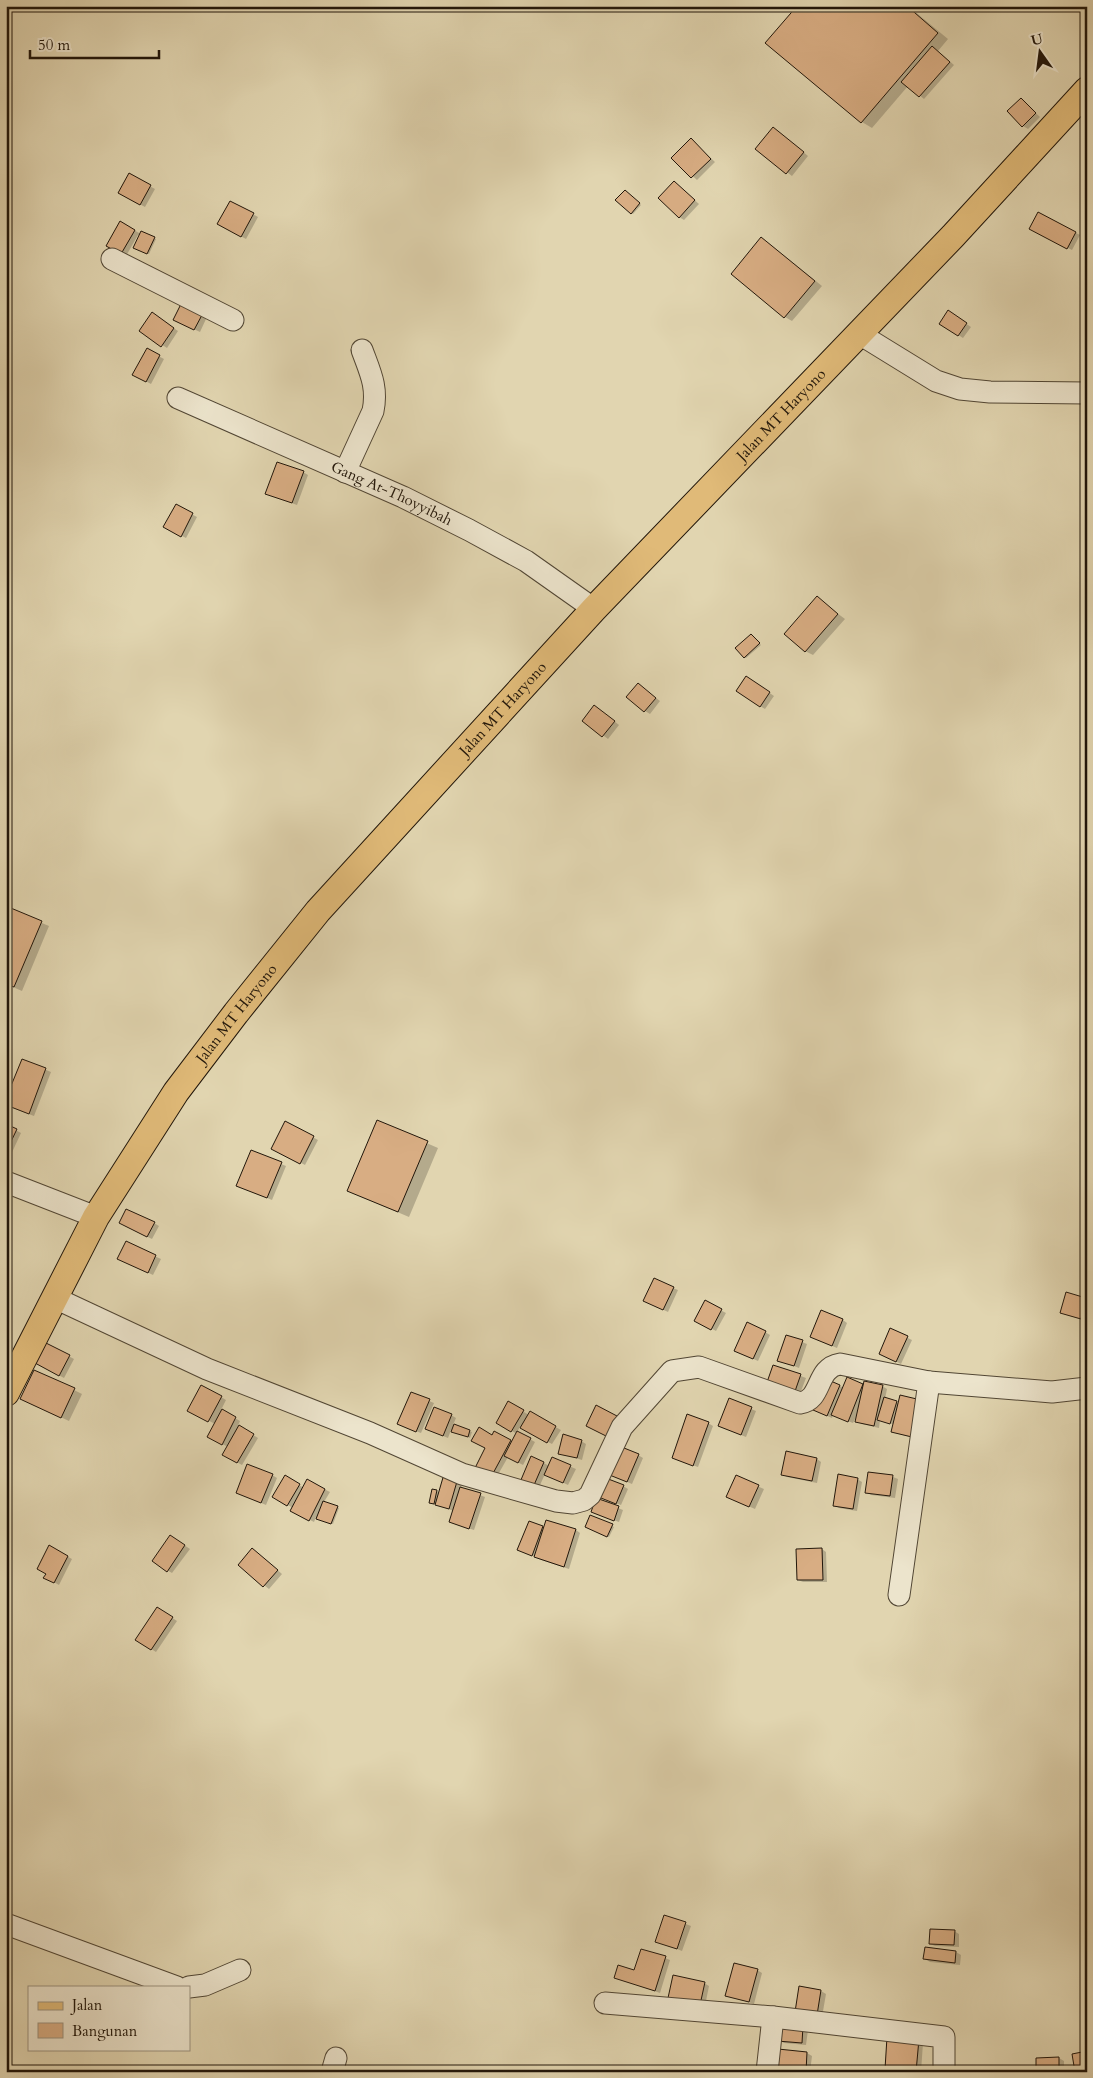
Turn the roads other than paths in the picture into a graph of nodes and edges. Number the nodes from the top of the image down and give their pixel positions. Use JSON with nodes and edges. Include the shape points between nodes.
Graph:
{"nodes":[{"id":1,"x":1087,"y":90,"type":"edge"},
{"id":2,"x":112,"y":259,"type":"dead end"},
{"id":3,"x":233,"y":320,"type":"dead end"},
{"id":4,"x":858,"y":333,"type":"junction"},
{"id":5,"x":362,"y":350,"type":"dead end"},
{"id":6,"x":1087,"y":393,"type":"edge"},
{"id":7,"x":178,"y":398,"type":"dead end"},
{"id":8,"x":345,"y":472,"type":"junction"},
{"id":9,"x":594,"y":609,"type":"junction"},
{"id":10,"x":6,"y":1182,"type":"edge"},
{"id":11,"x":96,"y":1217,"type":"junction"},
{"id":12,"x":55,"y":1298,"type":"junction"},
{"id":13,"x":929,"y":1382,"type":"junction"},
{"id":14,"x":1087,"y":1388,"type":"edge"},
{"id":15,"x":6,"y":1393,"type":"edge"},
{"id":16,"x":899,"y":1595,"type":"dead end"},
{"id":17,"x":6,"y":1924,"type":"edge"},
{"id":18,"x":240,"y":1970,"type":"dead end"},
{"id":19,"x":174,"y":1986,"type":"edge"},
{"id":20,"x":190,"y":1987,"type":"edge"},
{"id":21,"x":605,"y":2003,"type":"dead end"},
{"id":22,"x":772,"y":2017,"type":"junction"},
{"id":23,"x":767,"y":2072,"type":"edge"},
{"id":24,"x":944,"y":2072,"type":"edge"}],
"edges":[{"from":1,"to":4,"type":"main road","name":"Jalan MT Haryono","via":[[960,229]]},
{"from":2,"to":3,"type":"street"},
{"from":4,"to":6,"type":"street","via":[[936,381],[960,389]]},
{"from":4,"to":9,"type":"main road","name":"Jalan MT Haryono"},
{"from":5,"to":8,"type":"street","via":[[375,387],[375,402]]},
{"from":7,"to":8,"type":"street","name":"Gang At-Thoyyibah"},
{"from":8,"to":9,"type":"street","name":"Gang At-Thoyyibah","via":[[513,553]]},
{"from":9,"to":11,"type":"main road","name":"Jalan MT Haryono","via":[[359,865],[272,967],[176,1092]]},
{"from":10,"to":11,"type":"street"},
{"from":11,"to":12,"type":"main road","name":"Jalan MT Haryono"},
{"from":12,"to":13,"type":"street","via":[[207,1370],[462,1474],[556,1502],[573,1502],[590,1496],[622,1428],[672,1371],[699,1366],[800,1403],[811,1399],[831,1365],[840,1364]]},
{"from":12,"to":15,"type":"main road","name":"Jalan MT Haryono"},
{"from":13,"to":14,"type":"street","via":[[1052,1392]]},
{"from":13,"to":16,"type":"street"},
{"from":17,"to":19,"type":"street"},
{"from":18,"to":20,"type":"street","via":[[205,1986]]},
{"from":21,"to":22,"type":"street"},
{"from":22,"to":23,"type":"street"},
{"from":22,"to":24,"type":"street","via":[[944,2036]]}]}
